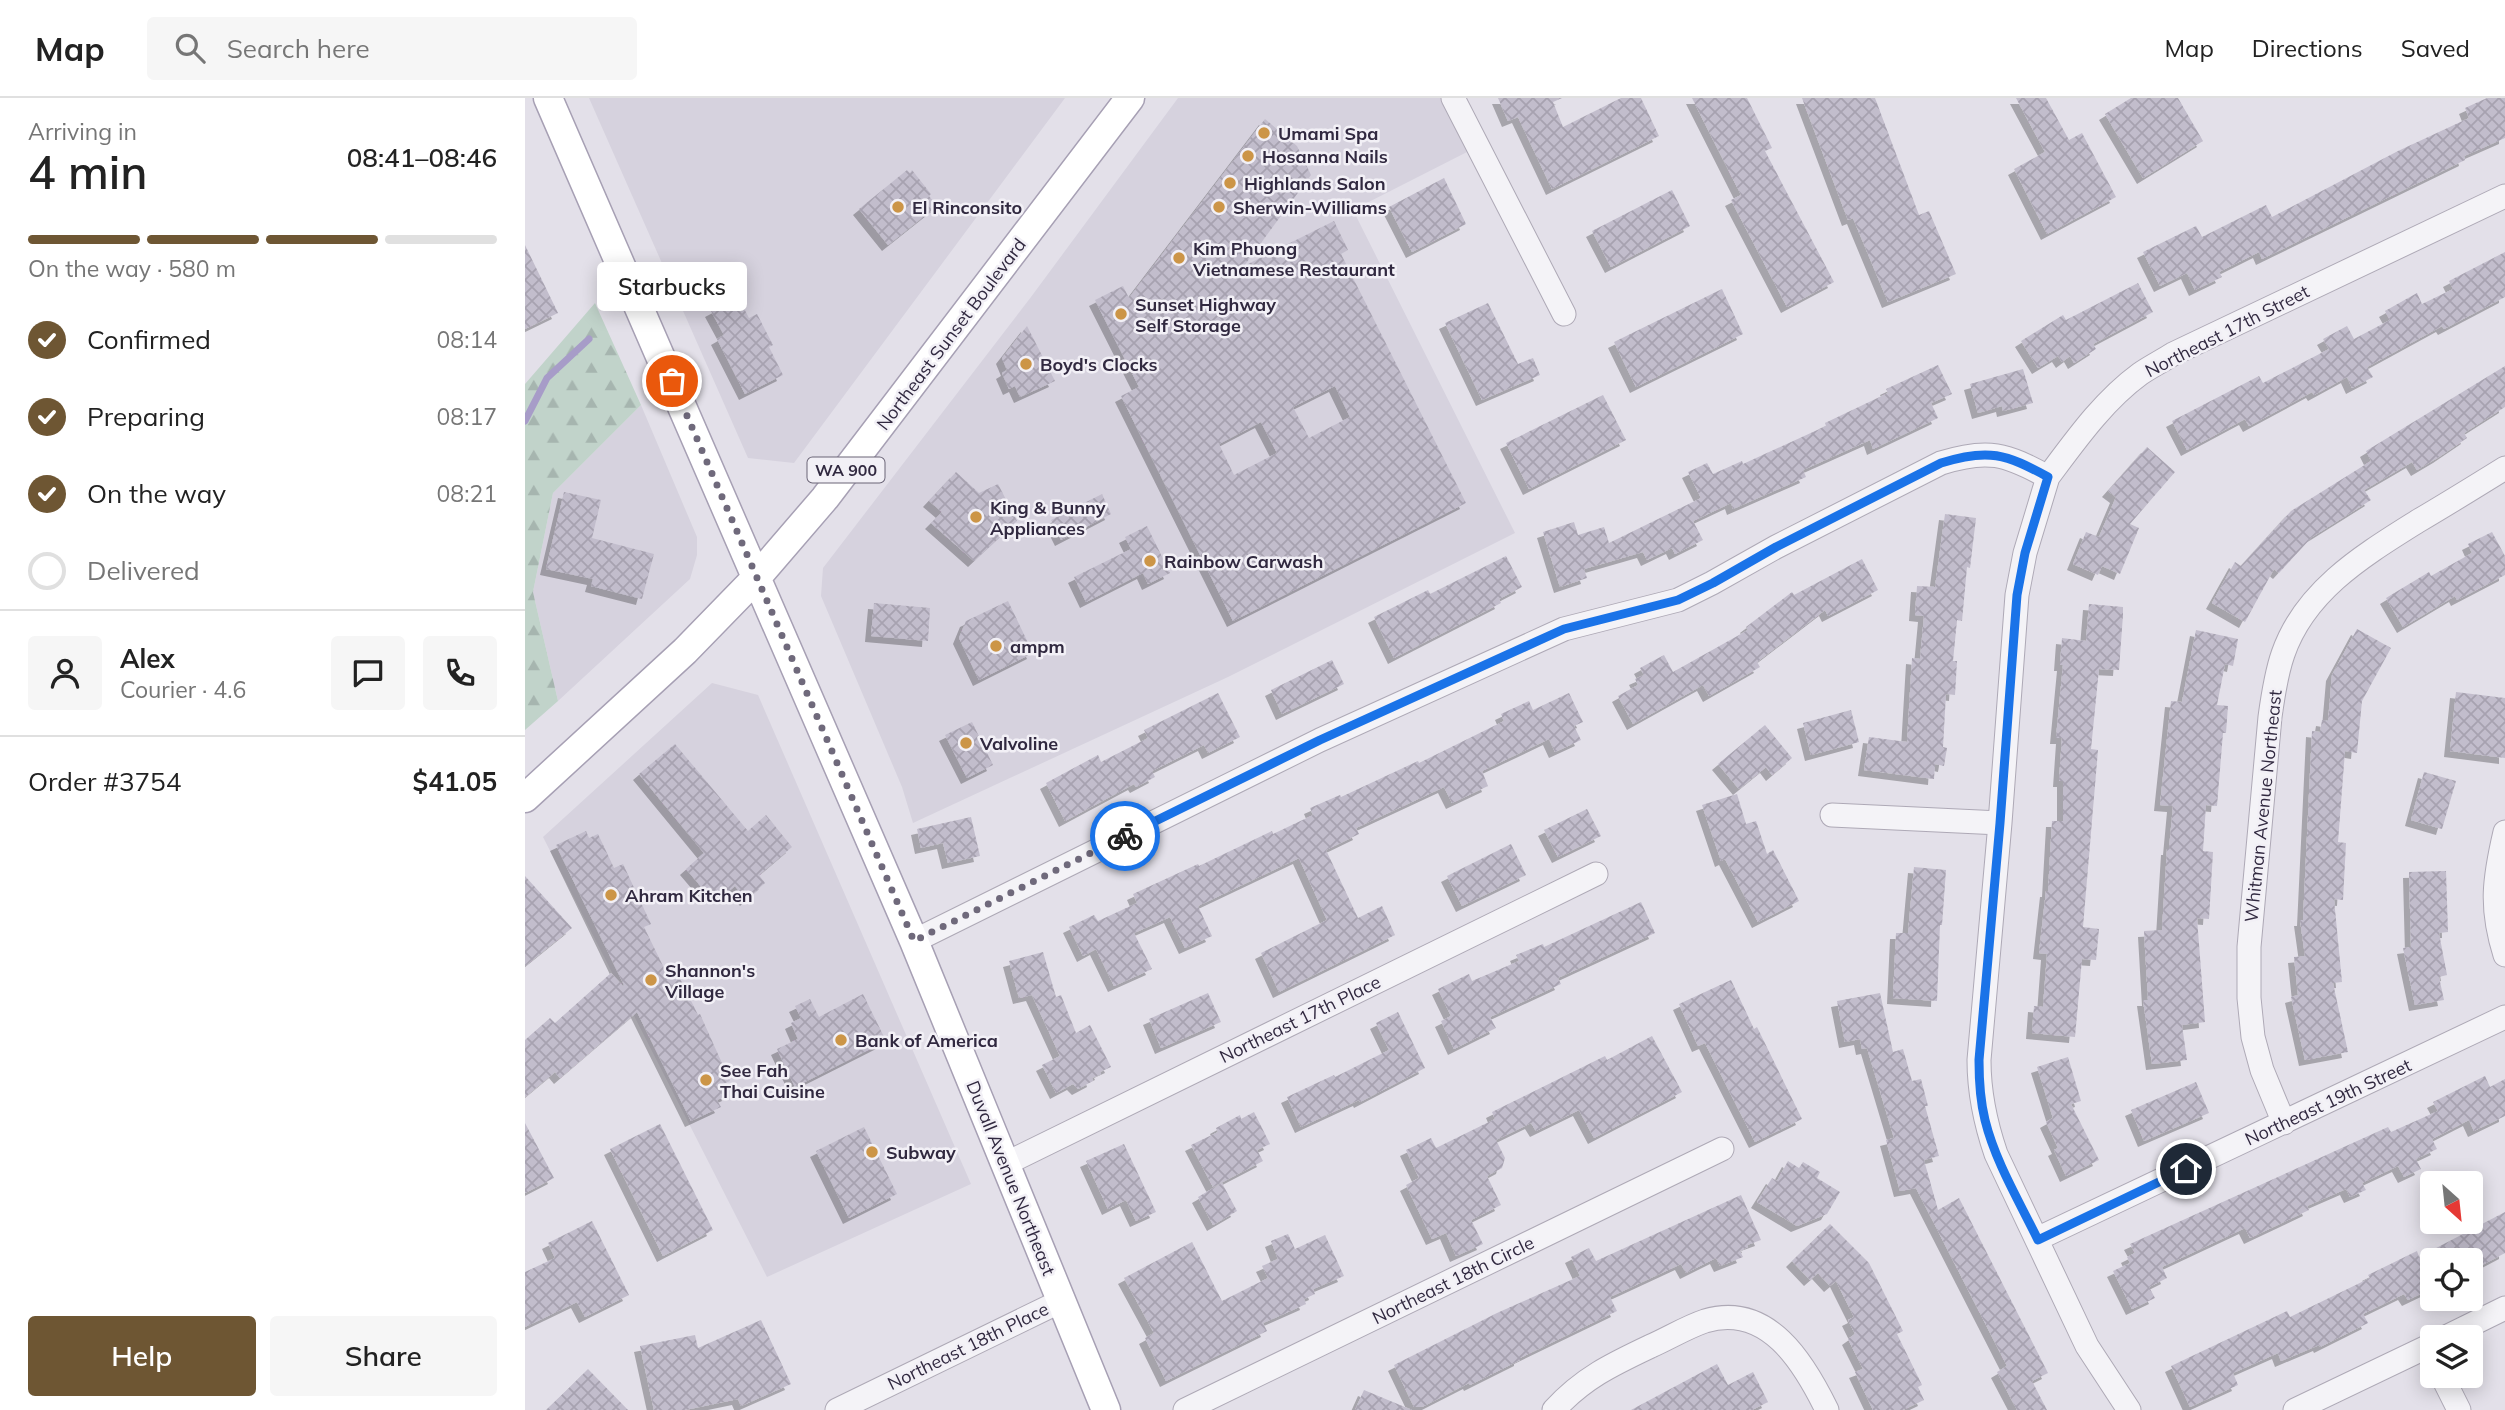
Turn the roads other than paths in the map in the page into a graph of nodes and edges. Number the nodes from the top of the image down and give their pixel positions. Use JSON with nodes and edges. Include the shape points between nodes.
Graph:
{"nodes":[{"id":1,"x":548,"y":98,"type":"edge"},
{"id":2,"x":1130,"y":98,"type":"edge"},
{"id":3,"x":1453,"y":98,"type":"edge"},
{"id":4,"x":2505,"y":196,"type":"edge"},
{"id":5,"x":1563,"y":314,"type":"dead end"},
{"id":6,"x":2505,"y":468,"type":"edge"},
{"id":7,"x":2048,"y":477,"type":"junction"},
{"id":8,"x":758,"y":576,"type":"junction"},
{"id":9,"x":525,"y":798,"type":"edge"},
{"id":10,"x":1832,"y":815,"type":"dead end"},
{"id":11,"x":2000,"y":823,"type":"junction"},
{"id":12,"x":2505,"y":832,"type":"edge"},
{"id":13,"x":1596,"y":874,"type":"dead end"},
{"id":14,"x":914,"y":941,"type":"junction"},
{"id":15,"x":2505,"y":955,"type":"edge"},
{"id":16,"x":2505,"y":1017,"type":"edge"},
{"id":17,"x":2284,"y":1123,"type":"junction"},
{"id":18,"x":1722,"y":1149,"type":"dead end"},
{"id":19,"x":1005,"y":1164,"type":"junction"},
{"id":20,"x":2038,"y":1240,"type":"junction"},
{"id":21,"x":1061,"y":1301,"type":"junction"},
{"id":22,"x":2505,"y":1308,"type":"edge"},
{"id":23,"x":2474,"y":1325,"type":"edge"},
{"id":24,"x":2420,"y":1353,"type":"edge"},
{"id":25,"x":2448,"y":1388,"type":"edge"},
{"id":26,"x":837,"y":1410,"type":"edge"},
{"id":27,"x":1106,"y":1410,"type":"edge"},
{"id":28,"x":1185,"y":1410,"type":"edge"},
{"id":29,"x":1554,"y":1410,"type":"edge"},
{"id":30,"x":1826,"y":1410,"type":"edge"},
{"id":31,"x":2129,"y":1410,"type":"edge"},
{"id":32,"x":2295,"y":1410,"type":"edge"},
{"id":33,"x":2459,"y":1410,"type":"edge"}],
"edges":[{"from":1,"to":8,"type":"main road","name":"Duvall Avenue Northeast"},
{"from":2,"to":8,"type":"main road","name":"Northeast Sunset Boulevard","number":"WA 900","via":[[833,487]]},
{"from":3,"to":5,"type":"street"},
{"from":4,"to":7,"type":"street","name":"Northeast 17th Street","via":[[2173,354],[2111,400]]},
{"from":6,"to":17,"type":"street","name":"Whitman Avenue Northeast","via":[[2364,555],[2335,578],[2299,621],[2284,652],[2270,717],[2249,947],[2253,1037]]},
{"from":7,"to":11,"type":"street","via":[[2017,595]]},
{"from":7,"to":14,"type":"street","via":[[2001,455],[1941,463],[1678,600],[1564,629],[1320,740]]},
{"from":8,"to":9,"type":"main road","name":"Northeast Sunset Boulevard","number":"WA 900"},
{"from":8,"to":14,"type":"main road","name":"Duvall Avenue Northeast"},
{"from":10,"to":11,"type":"street"},
{"from":11,"to":20,"type":"street","via":[[1979,1088],[1996,1154]]},
{"from":12,"to":15,"type":"street","via":[[2494,895]]},
{"from":13,"to":19,"type":"street","name":"Northeast 17th Place"},
{"from":14,"to":19,"type":"main road","name":"Duvall Avenue Northeast"},
{"from":16,"to":17,"type":"street","name":"Northeast 19th Street"},
{"from":17,"to":20,"type":"street","name":"Northeast 19th Street"},
{"from":18,"to":28,"type":"street","name":"Northeast 18th Circle"},
{"from":19,"to":21,"type":"main road","name":"Duvall Avenue Northeast"},
{"from":20,"to":31,"type":"street","via":[[2087,1346]]},
{"from":21,"to":26,"type":"street","name":"Northeast 18th Place"},
{"from":21,"to":27,"type":"main road","name":"Duvall Avenue Northeast"},
{"from":22,"to":23,"type":"street"},
{"from":24,"to":32,"type":"street"},
{"from":25,"to":33,"type":"street"},
{"from":29,"to":30,"type":"street","via":[[1593,1375],[1704,1321],[1725,1318],[1769,1331],[1785,1344]]}]}
